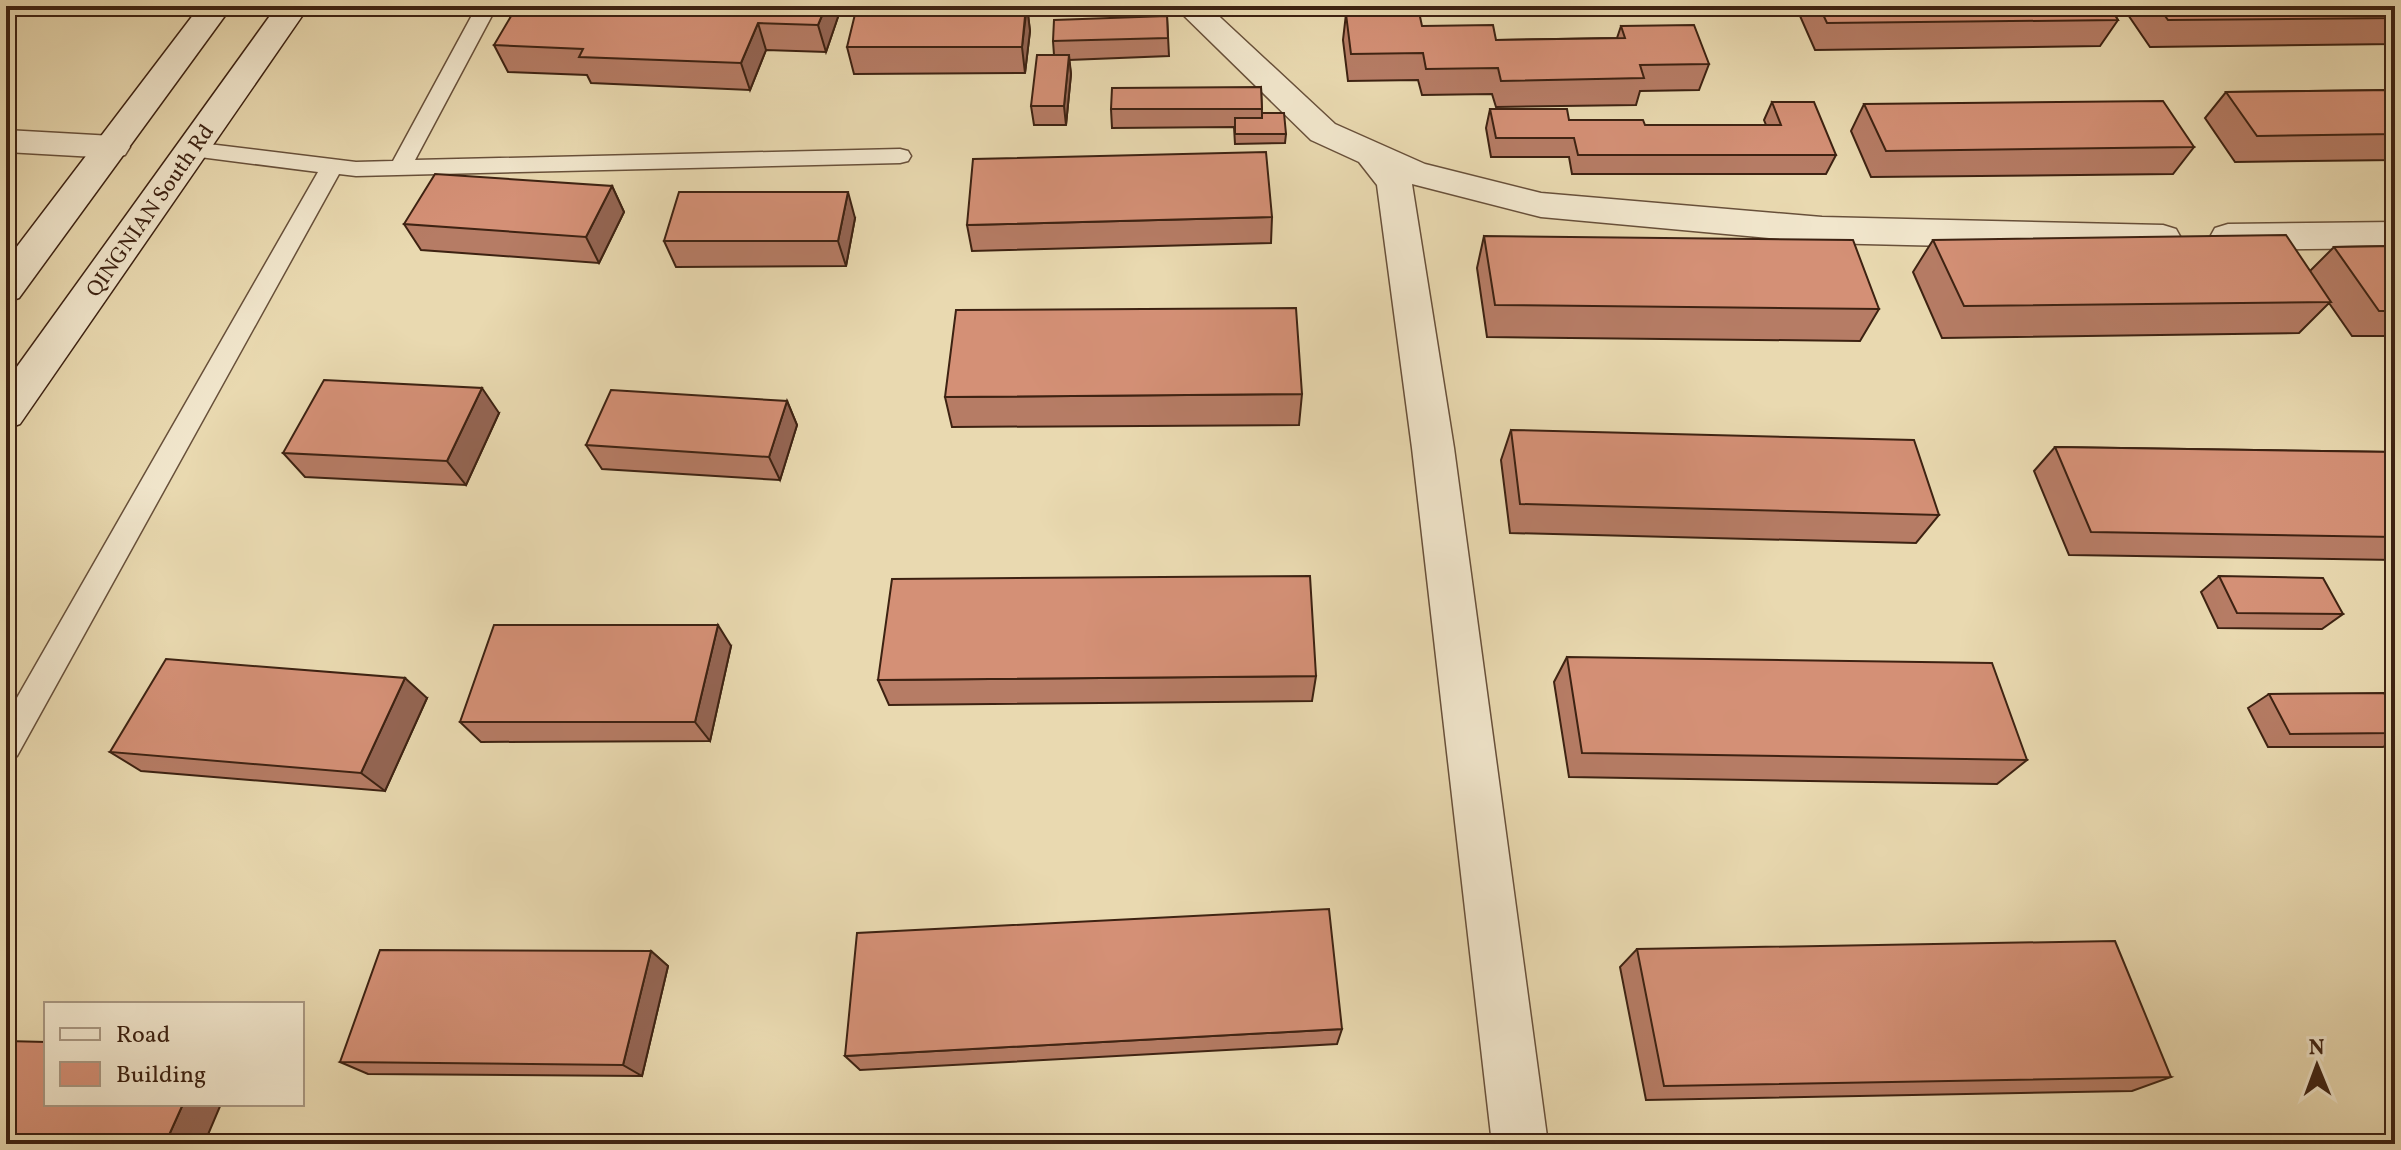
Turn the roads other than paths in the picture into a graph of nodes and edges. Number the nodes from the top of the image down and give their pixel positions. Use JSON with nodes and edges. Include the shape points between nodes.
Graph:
{"nodes":[{"id":1,"x":216,"y":6,"type":"edge"},
{"id":2,"x":293,"y":6,"type":"edge"},
{"id":3,"x":487,"y":6,"type":"edge"},
{"id":4,"x":1190,"y":6,"type":"edge"},
{"id":5,"x":6,"y":141,"type":"edge"},
{"id":6,"x":113,"y":147,"type":"junction"},
{"id":7,"x":192,"y":149,"type":"junction"},
{"id":8,"x":1371,"y":153,"type":"junction"},
{"id":9,"x":900,"y":156,"type":"dead end"},
{"id":10,"x":332,"y":166,"type":"junction"},
{"id":11,"x":400,"y":168,"type":"junction"},
{"id":12,"x":2395,"y":235,"type":"edge"},
{"id":13,"x":6,"y":288,"type":"edge"},
{"id":14,"x":6,"y":413,"type":"edge"},
{"id":15,"x":6,"y":746,"type":"edge"},
{"id":16,"x":1520,"y":1144,"type":"edge"}],
"edges":[{"from":1,"to":6,"type":"street"},
{"from":2,"to":7,"type":"street","name":"QINGNIAN South Rd"},
{"from":3,"to":11,"type":"lane"},
{"from":4,"to":8,"type":"street","via":[[1323,132]]},
{"from":5,"to":6,"type":"street"},
{"from":6,"to":13,"type":"street"},
{"from":7,"to":10,"type":"lane"},
{"from":7,"to":14,"type":"street","name":"QINGNIAN South Rd"},
{"from":8,"to":12,"type":"street","via":[[1414,173],[1541,205],[1822,230],[2114,238]]},
{"from":8,"to":16,"type":"street","via":[[1394,183],[1433,448]]},
{"from":9,"to":11,"type":"lane"},
{"from":10,"to":11,"type":"lane"},
{"from":10,"to":15,"type":"lane"}]}
